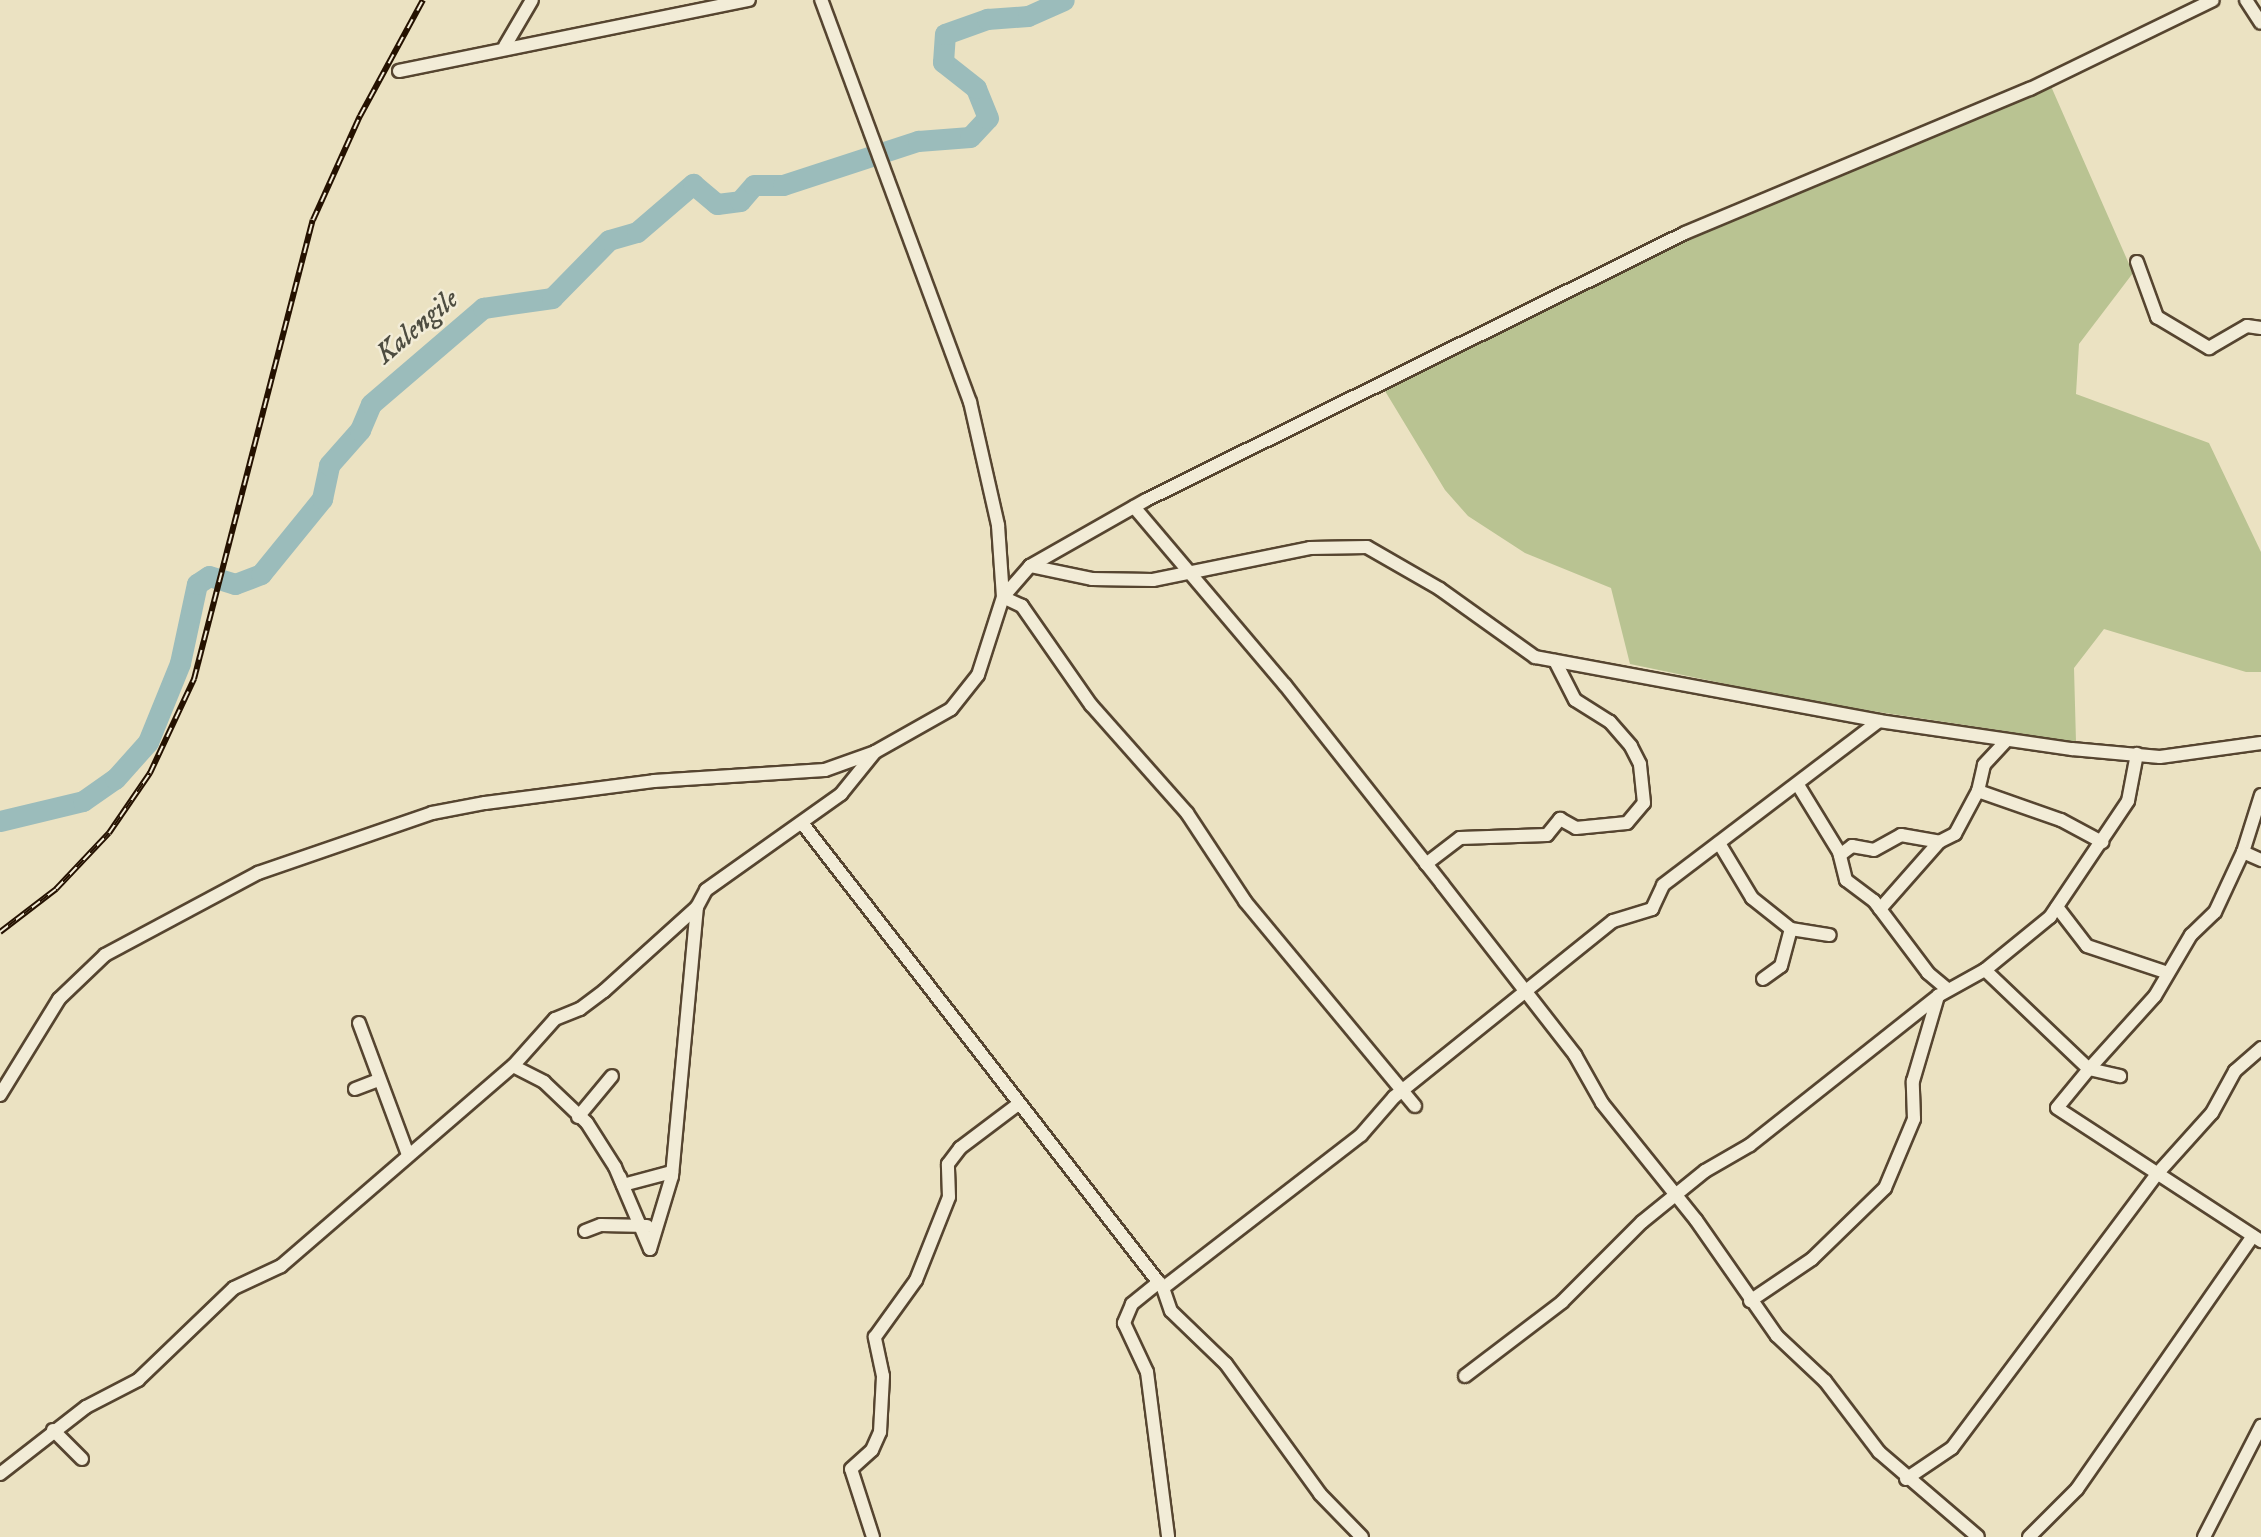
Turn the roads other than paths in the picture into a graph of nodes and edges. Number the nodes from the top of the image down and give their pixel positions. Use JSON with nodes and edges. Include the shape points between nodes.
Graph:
{"nodes":[{"id":1,"x":532,"y":0,"type":"edge"},
{"id":2,"x":749,"y":0,"type":"edge"},
{"id":3,"x":821,"y":0,"type":"edge"},
{"id":4,"x":2213,"y":0,"type":"edge"},
{"id":5,"x":2246,"y":0,"type":"edge"},
{"id":6,"x":2261,"y":23,"type":"edge"},
{"id":7,"x":505,"y":46,"type":"junction"},
{"id":8,"x":399,"y":71,"type":"dead end"},
{"id":9,"x":2137,"y":262,"type":"dead end"},
{"id":10,"x":2261,"y":328,"type":"edge"},
{"id":11,"x":1134,"y":507,"type":"junction"},
{"id":12,"x":1030,"y":566,"type":"junction"},
{"id":13,"x":1191,"y":574,"type":"junction"},
{"id":14,"x":1003,"y":597,"type":"junction"},
{"id":15,"x":1555,"y":661,"type":"junction"},
{"id":16,"x":1879,"y":721,"type":"junction"},
{"id":17,"x":2007,"y":740,"type":"junction"},
{"id":18,"x":2261,"y":743,"type":"edge"},
{"id":19,"x":875,"y":752,"type":"junction"},
{"id":20,"x":2137,"y":754,"type":"junction"},
{"id":21,"x":1798,"y":785,"type":"junction"},
{"id":22,"x":1978,"y":791,"type":"junction"},
{"id":23,"x":2261,"y":795,"type":"edge"},
{"id":24,"x":802,"y":823,"type":"junction"},
{"id":25,"x":1939,"y":842,"type":"junction"},
{"id":26,"x":2102,"y":842,"type":"junction"},
{"id":27,"x":1719,"y":843,"type":"junction"},
{"id":28,"x":2243,"y":852,"type":"junction"},
{"id":29,"x":1839,"y":855,"type":"junction"},
{"id":30,"x":2261,"y":860,"type":"edge"},
{"id":31,"x":1426,"y":864,"type":"junction"},
{"id":32,"x":697,"y":907,"type":"junction"},
{"id":33,"x":2057,"y":907,"type":"junction"},
{"id":34,"x":1880,"y":909,"type":"junction"},
{"id":35,"x":1791,"y":929,"type":"junction"},
{"id":36,"x":1830,"y":935,"type":"dead end"},
{"id":37,"x":1984,"y":970,"type":"junction"},
{"id":38,"x":2168,"y":973,"type":"junction"},
{"id":39,"x":1763,"y":979,"type":"dead end"},
{"id":40,"x":1525,"y":991,"type":"junction"},
{"id":41,"x":1943,"y":993,"type":"junction"},
{"id":42,"x":359,"y":1023,"type":"dead end"},
{"id":43,"x":2261,"y":1048,"type":"edge"},
{"id":44,"x":513,"y":1066,"type":"junction"},
{"id":45,"x":2089,"y":1069,"type":"junction"},
{"id":46,"x":612,"y":1076,"type":"dead end"},
{"id":47,"x":2120,"y":1076,"type":"dead end"},
{"id":48,"x":376,"y":1081,"type":"junction"},
{"id":49,"x":355,"y":1089,"type":"dead end"},
{"id":50,"x":1402,"y":1090,"type":"junction"},
{"id":51,"x":0,"y":1095,"type":"edge"},
{"id":52,"x":1017,"y":1105,"type":"junction"},
{"id":53,"x":1415,"y":1105,"type":"dead end"},
{"id":54,"x":578,"y":1117,"type":"junction"},
{"id":55,"x":408,"y":1155,"type":"junction"},
{"id":56,"x":615,"y":1167,"type":"junction"},
{"id":57,"x":673,"y":1172,"type":"junction"},
{"id":58,"x":2157,"y":1174,"type":"junction"},
{"id":59,"x":1678,"y":1198,"type":"junction"},
{"id":60,"x":660,"y":1224,"type":"junction"},
{"id":61,"x":643,"y":1226,"type":"junction"},
{"id":62,"x":585,"y":1231,"type":"dead end"},
{"id":63,"x":2257,"y":1239,"type":"edge"},
{"id":64,"x":1161,"y":1285,"type":"junction"},
{"id":65,"x":1750,"y":1301,"type":"junction"},
{"id":66,"x":1465,"y":1376,"type":"dead end"},
{"id":67,"x":2261,"y":1426,"type":"edge"},
{"id":68,"x":53,"y":1430,"type":"junction"},
{"id":69,"x":82,"y":1459,"type":"dead end"},
{"id":70,"x":0,"y":1474,"type":"edge"},
{"id":71,"x":1906,"y":1479,"type":"junction"},
{"id":72,"x":873,"y":1537,"type":"edge"},
{"id":73,"x":1168,"y":1537,"type":"edge"},
{"id":74,"x":1362,"y":1537,"type":"edge"},
{"id":75,"x":1978,"y":1537,"type":"edge"},
{"id":76,"x":2029,"y":1537,"type":"edge"},
{"id":77,"x":2204,"y":1537,"type":"edge"}],
"edges":[{"from":1,"to":7,"type":"street"},
{"from":2,"to":7,"type":"street","via":[[555,42]]},
{"from":3,"to":14,"type":"street","via":[[970,402],[998,524]]},
{"from":4,"to":11,"type":"street","via":[[2030,89],[1685,233]]},
{"from":5,"to":6,"type":"street"},
{"from":7,"to":8,"type":"street"},
{"from":9,"to":10,"type":"street","via":[[2157,317],[2209,348],[2247,326]]},
{"from":11,"to":12,"type":"street"},
{"from":11,"to":13,"type":"street"},
{"from":12,"to":13,"type":"street","via":[[1093,579]]},
{"from":12,"to":14,"type":"street"},
{"from":13,"to":15,"type":"street","via":[[1310,548],[1367,547],[1440,589],[1535,657]]},
{"from":13,"to":31,"type":"street"},
{"from":14,"to":19,"type":"street","via":[[978,674],[951,709]]},
{"from":14,"to":50,"type":"street","via":[[1029,615],[1091,705],[1187,813],[1245,901]]},
{"from":15,"to":16,"type":"street"},
{"from":15,"to":31,"type":"street","via":[[1576,701],[1611,722],[1631,746],[1640,764],[1644,803],[1627,823],[1576,828],[1560,819],[1547,835],[1460,838]]},
{"from":16,"to":17,"type":"street"},
{"from":16,"to":21,"type":"street"},
{"from":17,"to":20,"type":"street"},
{"from":17,"to":22,"type":"street","via":[[1984,765]]},
{"from":18,"to":20,"type":"street","via":[[2160,757]]},
{"from":19,"to":24,"type":"street","via":[[841,794]]},
{"from":19,"to":51,"type":"street","via":[[825,770],[654,781],[455,808],[258,873],[105,955],[60,999]]},
{"from":20,"to":26,"type":"street","via":[[2129,801]]},
{"from":21,"to":27,"type":"street"},
{"from":21,"to":29,"type":"street"},
{"from":22,"to":25,"type":"street","via":[[1955,834]]},
{"from":22,"to":26,"type":"street"},
{"from":23,"to":28,"type":"street"},
{"from":24,"to":32,"type":"street","via":[[706,890]]},
{"from":24,"to":52,"type":"street"},
{"from":25,"to":29,"type":"street","via":[[1901,835],[1874,850],[1852,846]]},
{"from":25,"to":34,"type":"street"},
{"from":26,"to":33,"type":"street"},
{"from":27,"to":35,"type":"street","via":[[1752,898]]},
{"from":27,"to":40,"type":"street","via":[[1662,885],[1652,909],[1613,921]]},
{"from":28,"to":30,"type":"street"},
{"from":28,"to":38,"type":"street","via":[[2216,912],[2191,935]]},
{"from":29,"to":34,"type":"street","via":[[1846,880]]},
{"from":31,"to":40,"type":"street"},
{"from":32,"to":44,"type":"street","via":[[604,991],[555,1019]]},
{"from":32,"to":57,"type":"street"},
{"from":33,"to":37,"type":"street"},
{"from":33,"to":38,"type":"street","via":[[2087,946]]},
{"from":34,"to":41,"type":"street"},
{"from":35,"to":36,"type":"street"},
{"from":35,"to":39,"type":"street","via":[[1781,966]]},
{"from":37,"to":41,"type":"street"},
{"from":37,"to":45,"type":"street"},
{"from":38,"to":45,"type":"street","via":[[2155,996]]},
{"from":40,"to":50,"type":"street"},
{"from":40,"to":59,"type":"street","via":[[1575,1055],[1602,1103]]},
{"from":41,"to":59,"type":"street","via":[[1750,1145],[1705,1171]]},
{"from":41,"to":65,"type":"street","via":[[1913,1081],[1914,1119],[1885,1188],[1812,1259]]},
{"from":42,"to":48,"type":"street"},
{"from":43,"to":58,"type":"street","via":[[2235,1071],[2212,1113]]},
{"from":44,"to":54,"type":"street","via":[[544,1082]]},
{"from":44,"to":55,"type":"street"},
{"from":45,"to":47,"type":"street"},
{"from":45,"to":58,"type":"street","via":[[2057,1108]]},
{"from":46,"to":54,"type":"street"},
{"from":48,"to":49,"type":"street"},
{"from":48,"to":55,"type":"street","via":[[401,1128]]},
{"from":50,"to":53,"type":"street"},
{"from":50,"to":64,"type":"street","via":[[1362,1135]]},
{"from":52,"to":64,"type":"street"},
{"from":52,"to":72,"type":"street","via":[[960,1148],[948,1164],[948,1197],[921,1269],[874,1337],[883,1376],[880,1432],[872,1450],[851,1469]]},
{"from":54,"to":56,"type":"street"},
{"from":55,"to":68,"type":"street","via":[[281,1266],[234,1288],[138,1380]]},
{"from":56,"to":57,"type":"street","via":[[623,1185]]},
{"from":56,"to":61,"type":"street"},
{"from":57,"to":60,"type":"street"},
{"from":58,"to":63,"type":"street"},
{"from":58,"to":71,"type":"street","via":[[1952,1448]]},
{"from":59,"to":65,"type":"street"},
{"from":59,"to":66,"type":"street","via":[[1642,1222],[1562,1302]]},
{"from":60,"to":61,"type":"street"},
{"from":60,"to":61,"type":"street","via":[[649,1249]]},
{"from":61,"to":62,"type":"street","via":[[601,1225]]},
{"from":63,"to":76,"type":"street","via":[[2077,1489]]},
{"from":64,"to":73,"type":"street","via":[[1132,1304],[1124,1322],[1147,1372]]},
{"from":64,"to":74,"type":"street","via":[[1171,1311],[1226,1364],[1320,1494]]},
{"from":65,"to":71,"type":"street"},
{"from":67,"to":77,"type":"street"},
{"from":68,"to":69,"type":"street"},
{"from":68,"to":70,"type":"street"},
{"from":71,"to":75,"type":"street"}]}
